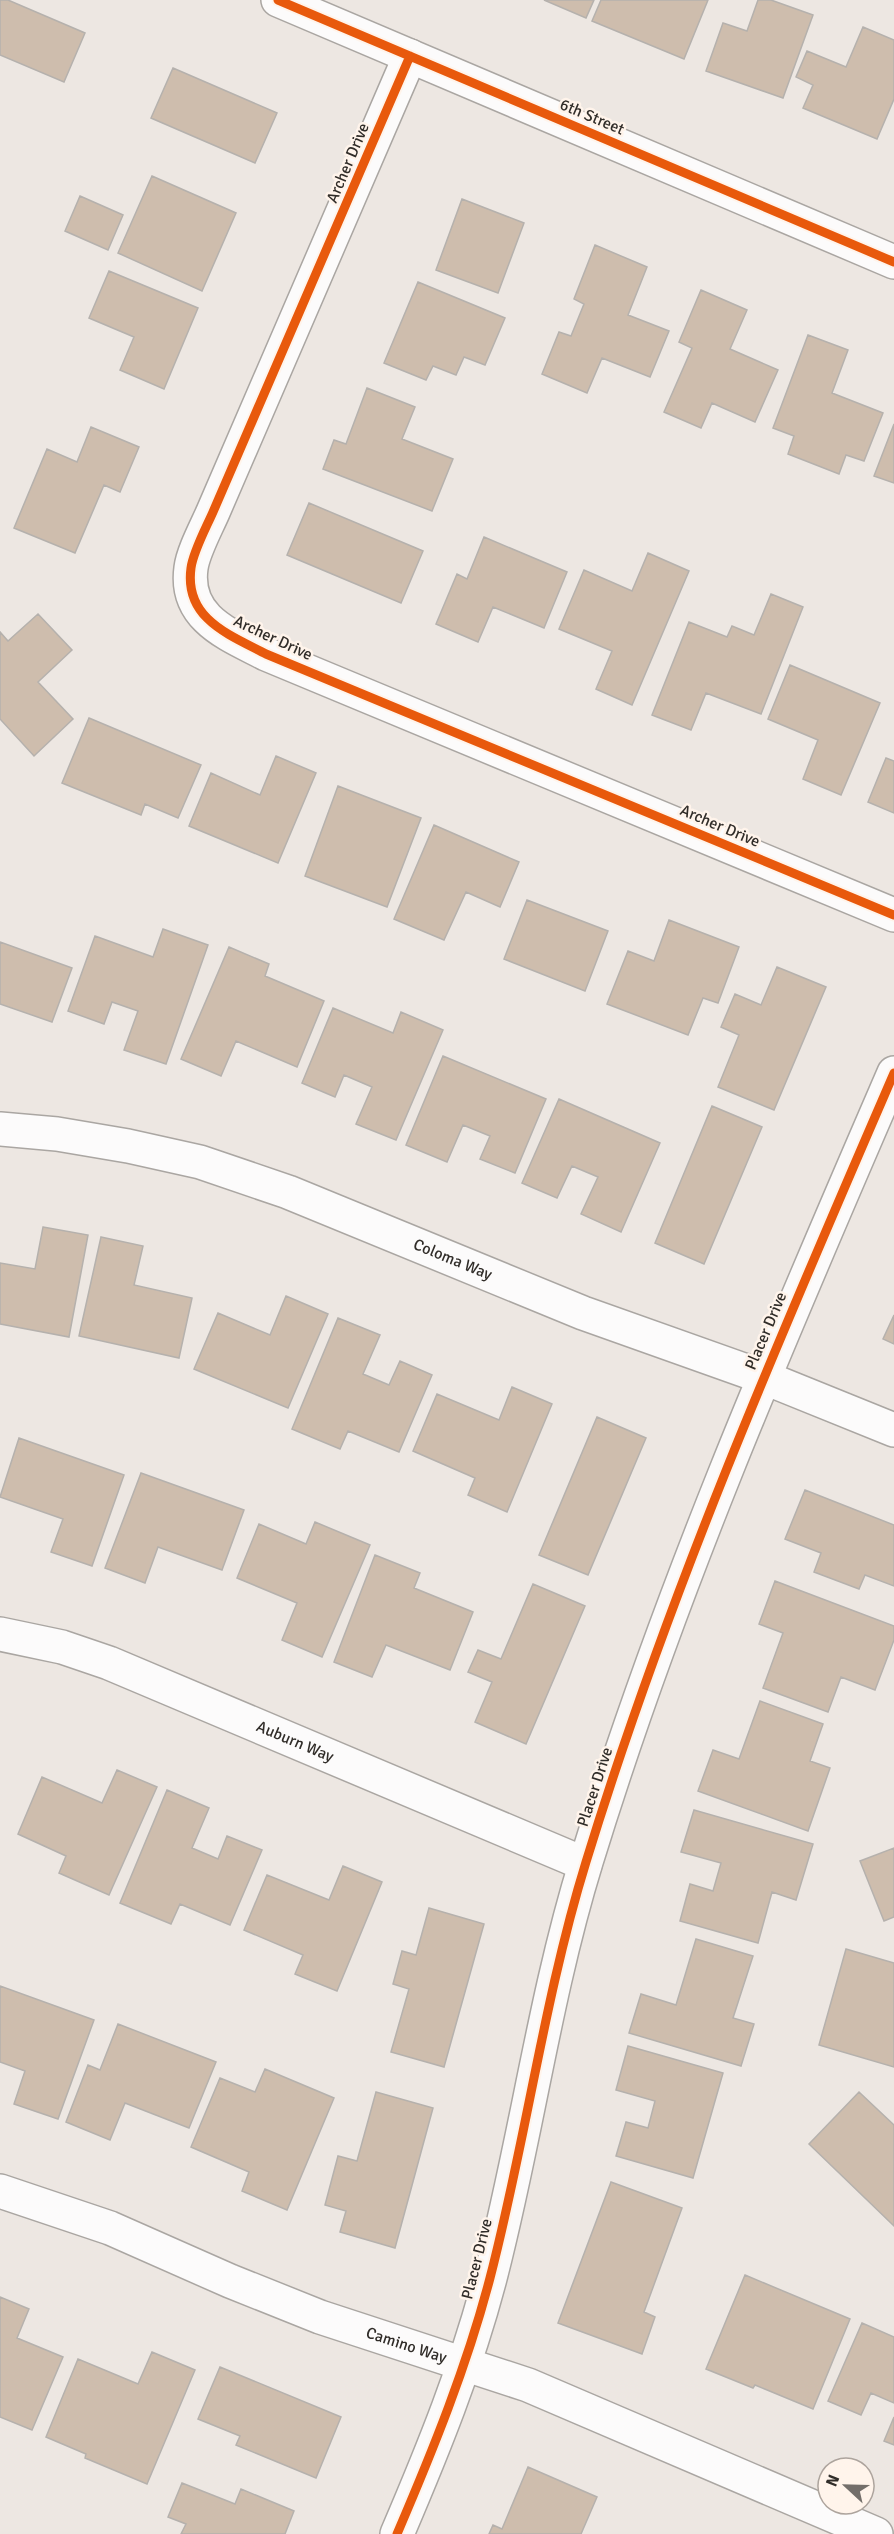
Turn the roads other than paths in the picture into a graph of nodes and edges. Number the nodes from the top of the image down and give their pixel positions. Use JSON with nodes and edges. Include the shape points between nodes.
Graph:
{"nodes":[{"id":1,"x":278,"y":0,"type":"edge"},
{"id":2,"x":410,"y":56,"type":"junction"},
{"id":3,"x":894,"y":262,"type":"edge"},
{"id":4,"x":894,"y":915,"type":"edge"},
{"id":5,"x":894,"y":1073,"type":"edge"},
{"id":6,"x":0,"y":1129,"type":"edge"},
{"id":7,"x":763,"y":1377,"type":"junction"},
{"id":8,"x":894,"y":1430,"type":"edge"},
{"id":9,"x":0,"y":1634,"type":"edge"},
{"id":10,"x":585,"y":1864,"type":"junction"},
{"id":11,"x":0,"y":2191,"type":"edge"},
{"id":12,"x":465,"y":2364,"type":"junction"},
{"id":13,"x":855,"y":2530,"type":"edge"},
{"id":14,"x":398,"y":2534,"type":"edge"}],
"edges":[{"from":1,"to":2,"type":"street","name":"6th Street"},
{"from":2,"to":3,"type":"street","name":"6th Street"},
{"from":2,"to":4,"type":"street","name":"Archer Drive","via":[[213,512],[191,568],[193,600],[215,627],[266,654]]},
{"from":5,"to":7,"type":"street","name":"Placer Drive"},
{"from":6,"to":7,"type":"street","name":"Coloma Way","via":[[57,1134],[201,1162],[288,1191],[583,1313]]},
{"from":7,"to":8,"type":"street","name":"Coloma Way"},
{"from":7,"to":10,"type":"street","name":"Placer Drive","via":[[657,1653]]},
{"from":9,"to":10,"type":"street","name":"Auburn Way","via":[[62,1647],[109,1663]]},
{"from":10,"to":12,"type":"street","name":"Placer Drive","via":[[560,1956],[490,2277]]},
{"from":11,"to":12,"type":"street","name":"Camino Way","via":[[110,2228],[320,2317]]},
{"from":12,"to":13,"type":"street","name":"Camino Way","via":[[528,2385]]},
{"from":12,"to":14,"type":"street","name":"Placer Drive"}]}
